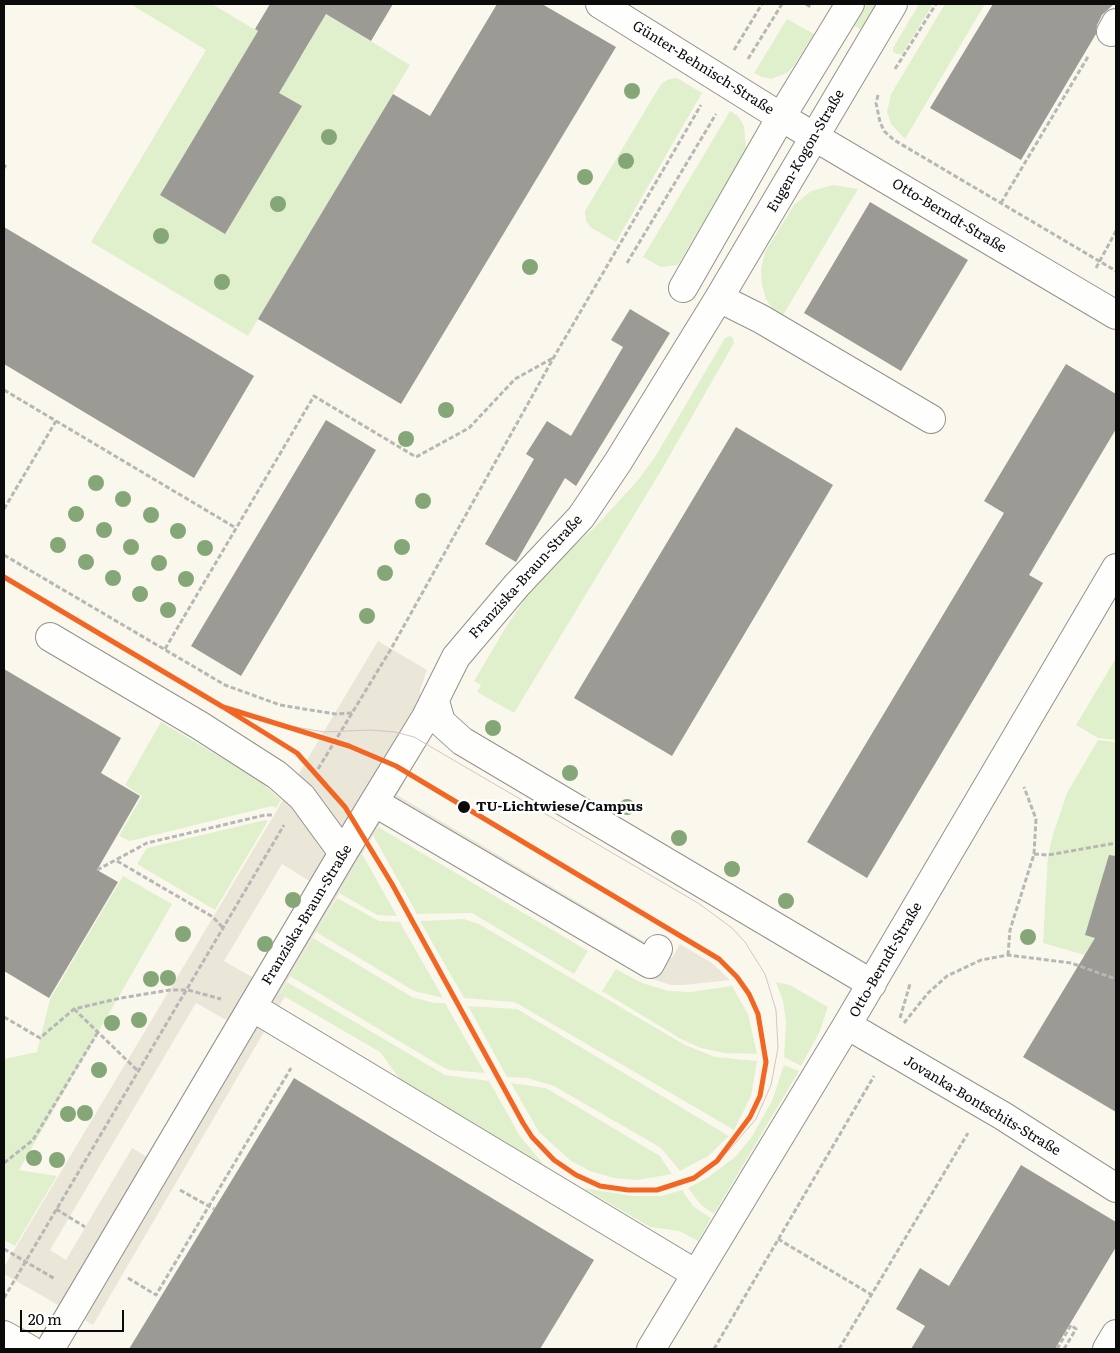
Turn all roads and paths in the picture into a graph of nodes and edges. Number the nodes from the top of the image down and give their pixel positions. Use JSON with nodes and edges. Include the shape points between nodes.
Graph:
{"nodes":[{"id":1,"x":600,"y":4,"type":"edge"},
{"id":2,"x":762,"y":4,"type":"edge"},
{"id":3,"x":782,"y":4,"type":"edge"},
{"id":4,"x":850,"y":4,"type":"edge"},
{"id":5,"x":893,"y":4,"type":"edge"},
{"id":6,"x":936,"y":4,"type":"edge"},
{"id":7,"x":1114,"y":27,"type":"edge"},
{"id":8,"x":892,"y":72,"type":"dead end"},
{"id":9,"x":726,"y":81,"type":"junction"},
{"id":10,"x":880,"y":90,"type":"dead end"},
{"id":11,"x":781,"y":117,"type":"junction"},
{"id":12,"x":815,"y":137,"type":"junction"},
{"id":13,"x":1001,"y":203,"type":"junction"},
{"id":14,"x":1116,"y":231,"type":"edge"},
{"id":15,"x":1100,"y":261,"type":"junction"},
{"id":16,"x":627,"y":263,"type":"dead end"},
{"id":17,"x":1116,"y":271,"type":"edge"},
{"id":18,"x":683,"y":288,"type":"dead end"},
{"id":19,"x":719,"y":298,"type":"junction"},
{"id":20,"x":1116,"y":315,"type":"edge"},
{"id":21,"x":554,"y":357,"type":"junction"},
{"id":22,"x":4,"y":390,"type":"edge"},
{"id":23,"x":931,"y":419,"type":"dead end"},
{"id":24,"x":56,"y":421,"type":"junction"},
{"id":25,"x":4,"y":509,"type":"edge"},
{"id":26,"x":236,"y":528,"type":"junction"},
{"id":27,"x":4,"y":554,"type":"edge"},
{"id":28,"x":1116,"y":568,"type":"edge"},
{"id":29,"x":50,"y":637,"type":"dead end"},
{"id":30,"x":165,"y":650,"type":"junction"},
{"id":31,"x":366,"y":691,"type":"dead end"},
{"id":32,"x":435,"y":702,"type":"junction"},
{"id":33,"x":352,"y":713,"type":"dead end"},
{"id":34,"x":1022,"y":783,"type":"dead end"},
{"id":35,"x":374,"y":802,"type":"junction"},
{"id":36,"x":286,"y":822,"type":"dead end"},
{"id":37,"x":1116,"y":842,"type":"edge"},
{"id":38,"x":343,"y":853,"type":"junction"},
{"id":39,"x":1034,"y":854,"type":"junction"},
{"id":40,"x":117,"y":861,"type":"junction"},
{"id":41,"x":97,"y":870,"type":"dead end"},
{"id":42,"x":658,"y":950,"type":"dead end"},
{"id":43,"x":1008,"y":955,"type":"junction"},
{"id":44,"x":1116,"y":978,"type":"edge"},
{"id":45,"x":872,"y":984,"type":"junction"},
{"id":46,"x":188,"y":990,"type":"junction"},
{"id":47,"x":252,"y":1007,"type":"junction"},
{"id":48,"x":74,"y":1009,"type":"junction"},
{"id":49,"x":4,"y":1017,"type":"edge"},
{"id":50,"x":848,"y":1025,"type":"junction"},
{"id":51,"x":98,"y":1032,"type":"junction"},
{"id":52,"x":890,"y":1050,"type":"junction"},
{"id":53,"x":292,"y":1066,"type":"dead end"},
{"id":54,"x":139,"y":1072,"type":"junction"},
{"id":55,"x":985,"y":1105,"type":"junction"},
{"id":56,"x":4,"y":1163,"type":"edge"},
{"id":57,"x":1116,"y":1188,"type":"edge"},
{"id":58,"x":189,"y":1196,"type":"dead end"},
{"id":59,"x":209,"y":1206,"type":"junction"},
{"id":60,"x":56,"y":1209,"type":"junction"},
{"id":61,"x":214,"y":1209,"type":"dead end"},
{"id":62,"x":86,"y":1227,"type":"dead end"},
{"id":63,"x":778,"y":1239,"type":"junction"},
{"id":64,"x":4,"y":1249,"type":"edge"},
{"id":65,"x":26,"y":1262,"type":"junction"},
{"id":66,"x":101,"y":1263,"type":"junction"},
{"id":67,"x":696,"y":1274,"type":"junction"},
{"id":68,"x":872,"y":1294,"type":"junction"},
{"id":69,"x":83,"y":1295,"type":"junction"},
{"id":70,"x":4,"y":1298,"type":"edge"},
{"id":71,"x":1116,"y":1334,"type":"edge"},
{"id":72,"x":4,"y":1335,"type":"edge"},
{"id":73,"x":29,"y":1349,"type":"edge"},
{"id":74,"x":50,"y":1349,"type":"edge"},
{"id":75,"x":651,"y":1349,"type":"edge"},
{"id":76,"x":714,"y":1349,"type":"edge"},
{"id":77,"x":839,"y":1349,"type":"edge"},
{"id":78,"x":1057,"y":1349,"type":"edge"},
{"id":79,"x":1064,"y":1349,"type":"edge"},
{"id":80,"x":1107,"y":1349,"type":"edge"}],
"edges":[{"from":1,"to":9,"type":"street","name":"Günter-Behnisch-Straße"},
{"from":2,"to":9,"type":"path"},
{"from":3,"to":9,"type":"path"},
{"from":4,"to":11,"type":"street"},
{"from":5,"to":12,"type":"street","name":"Eugen-Kogon-Straße"},
{"from":6,"to":8,"type":"path"},
{"from":7,"to":13,"type":"path","via":[[1106,29]]},
{"from":9,"to":11,"type":"street","name":"Günter-Behnisch-Straße"},
{"from":9,"to":16,"type":"path"},
{"from":9,"to":21,"type":"path"},
{"from":10,"to":13,"type":"path","via":[[876,103],[884,131]]},
{"from":11,"to":12,"type":"street","name":"Otto-Berndt-Straße"},
{"from":11,"to":18,"type":"street"},
{"from":12,"to":19,"type":"street","name":"Eugen-Kogon-Straße"},
{"from":12,"to":20,"type":"street","name":"Otto-Berndt-Straße"},
{"from":13,"to":15,"type":"path"},
{"from":14,"to":15,"type":"path"},
{"from":15,"to":17,"type":"path"},
{"from":19,"to":23,"type":"street","via":[[761,319]]},
{"from":19,"to":32,"type":"street","name":"Franziska-Braun-Straße","via":[[581,517],[456,657]]},
{"from":21,"to":26,"type":"path","via":[[516,379],[469,428],[416,457],[314,396]]},
{"from":21,"to":31,"type":"path"},
{"from":22,"to":24,"type":"path"},
{"from":24,"to":25,"type":"path"},
{"from":24,"to":26,"type":"path"},
{"from":26,"to":30,"type":"path"},
{"from":27,"to":30,"type":"path"},
{"from":28,"to":45,"type":"street","name":"Otto-Berndt-Straße"},
{"from":29,"to":38,"type":"street","via":[[198,725],[292,786]]},
{"from":30,"to":33,"type":"path","via":[[225,685],[280,705],[327,713]]},
{"from":32,"to":35,"type":"street","name":"Franziska-Braun-Straße"},
{"from":32,"to":45,"type":"street","via":[[442,722],[462,741]]},
{"from":34,"to":39,"type":"path","via":[[1036,818]]},
{"from":35,"to":38,"type":"street","name":"Franziska-Braun-Straße"},
{"from":35,"to":42,"type":"street","via":[[650,964]]},
{"from":36,"to":40,"type":"path","via":[[265,815],[146,843]]},
{"from":37,"to":39,"type":"path","via":[[1048,855]]},
{"from":38,"to":47,"type":"street","name":"Franziska-Braun-Straße"},
{"from":39,"to":43,"type":"path","via":[[1010,930]]},
{"from":40,"to":41,"type":"path"},
{"from":40,"to":46,"type":"path","via":[[213,917],[223,928]]},
{"from":43,"to":44,"type":"path","via":[[1071,963]]},
{"from":43,"to":52,"type":"path","via":[[980,960],[947,976],[907,1017]]},
{"from":45,"to":50,"type":"street","name":"Otto-Berndt-Straße"},
{"from":46,"to":47,"type":"path"},
{"from":46,"to":48,"type":"path","via":[[170,990]]},
{"from":46,"to":54,"type":"path"},
{"from":47,"to":66,"type":"street","name":"Franziska-Braun-Straße"},
{"from":47,"to":67,"type":"street"},
{"from":48,"to":49,"type":"path","via":[[40,1038]]},
{"from":48,"to":51,"type":"path"},
{"from":50,"to":52,"type":"street","name":"Jovanka-Bontschits-Straße"},
{"from":50,"to":67,"type":"street","name":"Otto-Berndt-Straße"},
{"from":51,"to":54,"type":"path"},
{"from":51,"to":56,"type":"path","via":[[33,1140]]},
{"from":52,"to":55,"type":"street","name":"Jovanka-Bontschits-Straße"},
{"from":52,"to":63,"type":"path"},
{"from":53,"to":59,"type":"path"},
{"from":54,"to":60,"type":"path"},
{"from":55,"to":57,"type":"street","name":"Jovanka-Bontschits-Straße"},
{"from":55,"to":68,"type":"path"},
{"from":58,"to":59,"type":"path"},
{"from":59,"to":61,"type":"path"},
{"from":59,"to":66,"type":"path","via":[[156,1295]]},
{"from":60,"to":62,"type":"path"},
{"from":60,"to":65,"type":"path"},
{"from":63,"to":68,"type":"path"},
{"from":63,"to":76,"type":"path"},
{"from":64,"to":65,"type":"path"},
{"from":65,"to":69,"type":"path"},
{"from":65,"to":70,"type":"path"},
{"from":66,"to":69,"type":"street","name":"Franziska-Braun-Straße"},
{"from":67,"to":75,"type":"street","name":"Otto-Berndt-Straße"},
{"from":68,"to":77,"type":"path"},
{"from":69,"to":74,"type":"street","name":"Franziska-Braun-Straße"},
{"from":71,"to":80,"type":"street"},
{"from":72,"to":73,"type":"street"},
{"from":78,"to":79,"type":"path","via":[[1071,1326],[1076,1329]]}]}
